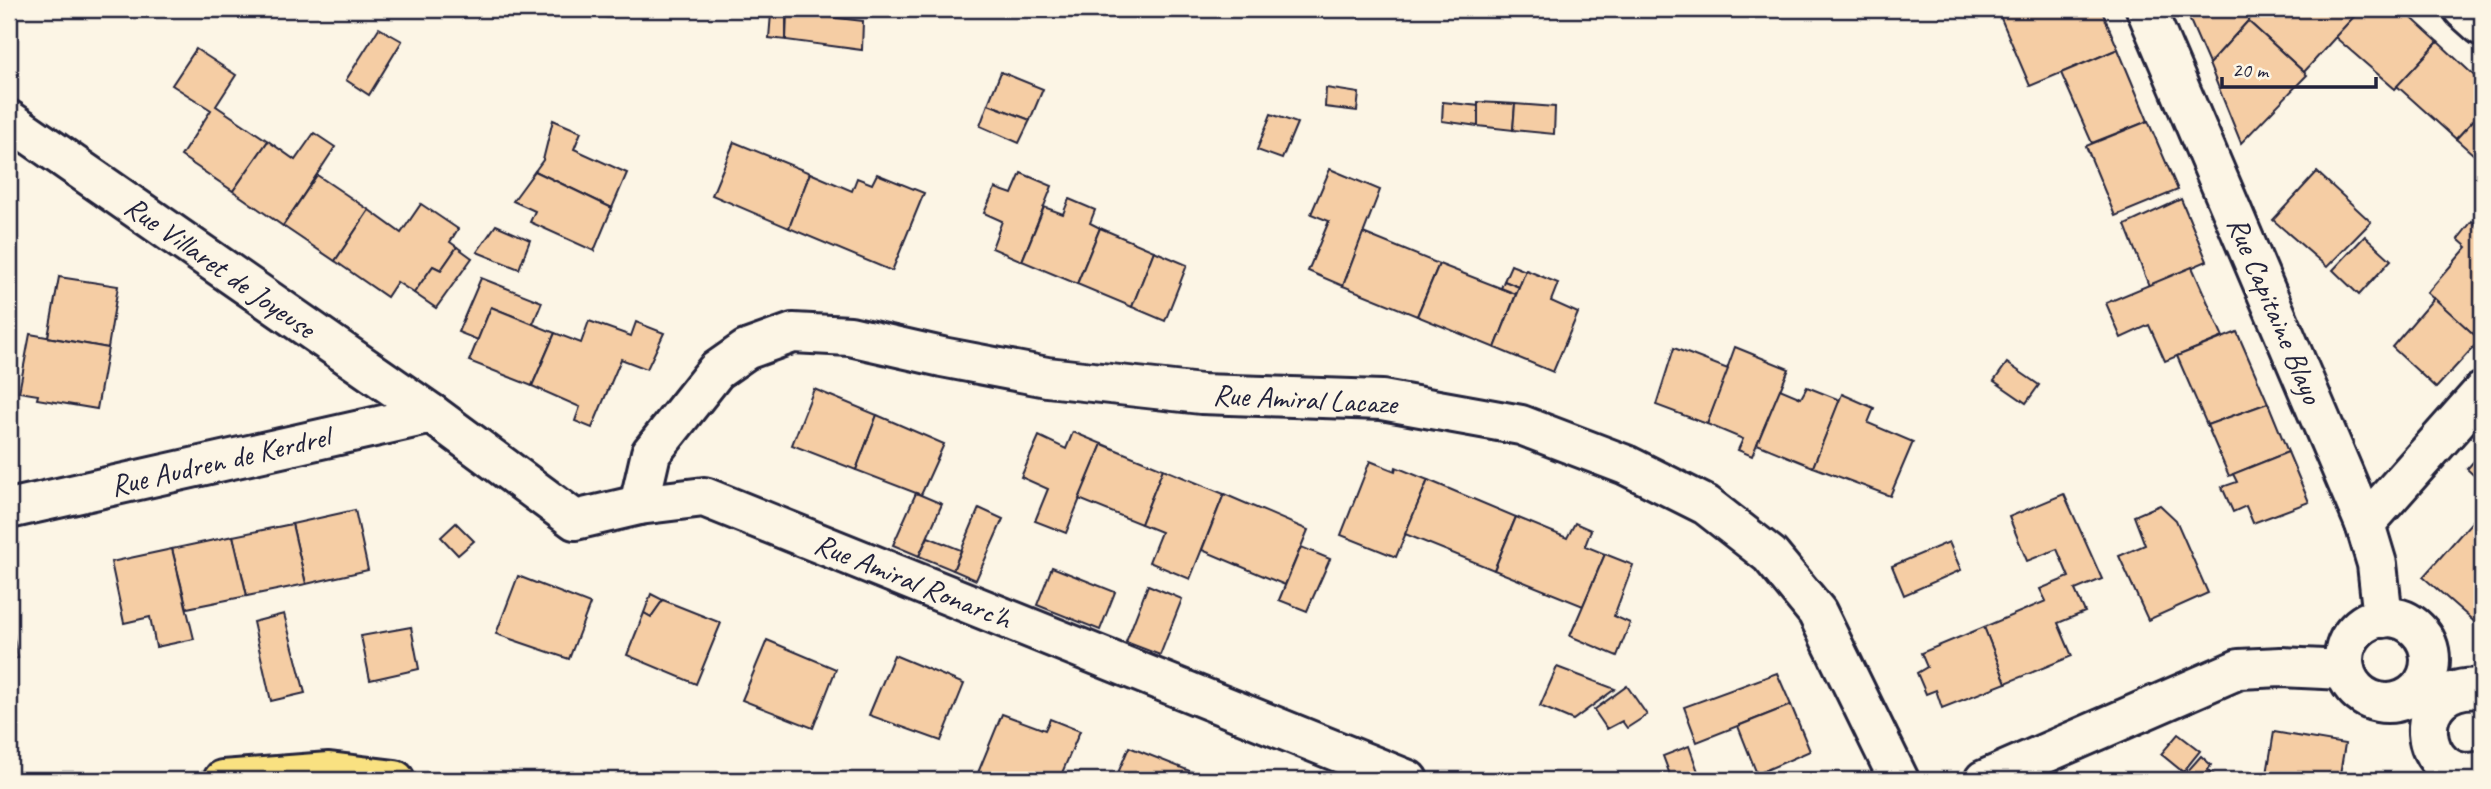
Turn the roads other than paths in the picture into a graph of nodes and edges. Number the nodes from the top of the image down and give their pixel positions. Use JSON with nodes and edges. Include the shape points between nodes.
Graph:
{"nodes":[{"id":1,"x":2146,"y":9,"type":"edge"},
{"id":2,"x":2463,"y":9,"type":"edge"},
{"id":3,"x":2482,"y":26,"type":"edge"},
{"id":4,"x":9,"y":120,"type":"edge"},
{"id":5,"x":2482,"y":392,"type":"edge"},
{"id":6,"x":432,"y":414,"type":"junction"},
{"id":7,"x":639,"y":505,"type":"junction"},
{"id":8,"x":9,"y":509,"type":"edge"},
{"id":9,"x":2365,"y":524,"type":"junction"},
{"id":10,"x":2383,"y":618,"type":"junction"},
{"id":11,"x":2431,"y":657,"type":"junction"},
{"id":12,"x":2345,"y":670,"type":"junction"},
{"id":13,"x":2475,"y":688,"type":"edge"},
{"id":14,"x":2393,"y":703,"type":"junction"},
{"id":15,"x":2427,"y":738,"type":"junction"},
{"id":16,"x":2477,"y":775,"type":"edge"},
{"id":17,"x":223,"y":780,"type":"edge"},
{"id":18,"x":395,"y":780,"type":"edge"},
{"id":19,"x":1408,"y":780,"type":"edge"},
{"id":20,"x":1899,"y":780,"type":"edge"},
{"id":21,"x":1984,"y":780,"type":"edge"}],
"edges":[{"from":1,"to":9,"type":"street","name":"Rue Capitaine Blayo"},
{"from":2,"to":3,"type":"street"},
{"from":4,"to":6,"type":"street","name":"Rue Villaret de Joyeuse"},
{"from":5,"to":9,"type":"street"},
{"from":6,"to":7,"type":"street","name":"Rue Amiral Ronarc'h","via":[[575,520]]},
{"from":6,"to":8,"type":"street","name":"Rue Audren de Kerdrel"},
{"from":7,"to":19,"type":"street","name":"Rue Amiral Ronarc'h","via":[[704,497]]},
{"from":7,"to":20,"type":"street","name":"Rue Amiral Lacaze","via":[[651,453],[716,371],[746,350],[793,333],[850,336],[1046,377],[1200,394],[1382,400],[1521,425],[1626,465],[1706,505],[1770,555],[1817,612]]},
{"from":9,"to":10,"type":"street","name":"Rue Capitaine Blayo","via":[[2377,564]]},
{"from":10,"to":11,"type":"street","via":[[2409,623],[2420,632]]},
{"from":10,"to":12,"type":"street","via":[[2356,630],[2348,641]]},
{"from":11,"to":13,"type":"street","via":[[2446,674]]},
{"from":11,"to":14,"type":"street","via":[[2421,688]]},
{"from":12,"to":14,"type":"street","via":[[2363,696]]},
{"from":12,"to":21,"type":"street","via":[[2239,669]]},
{"from":13,"to":15,"type":"street","via":[[2454,690],[2442,697],[2432,709]]},
{"from":14,"to":15,"type":"street","via":[[2413,716]]},
{"from":15,"to":16,"type":"street","via":[[2438,760],[2448,768]]},
{"from":17,"to":18,"type":"main road","via":[[329,772]]}]}
